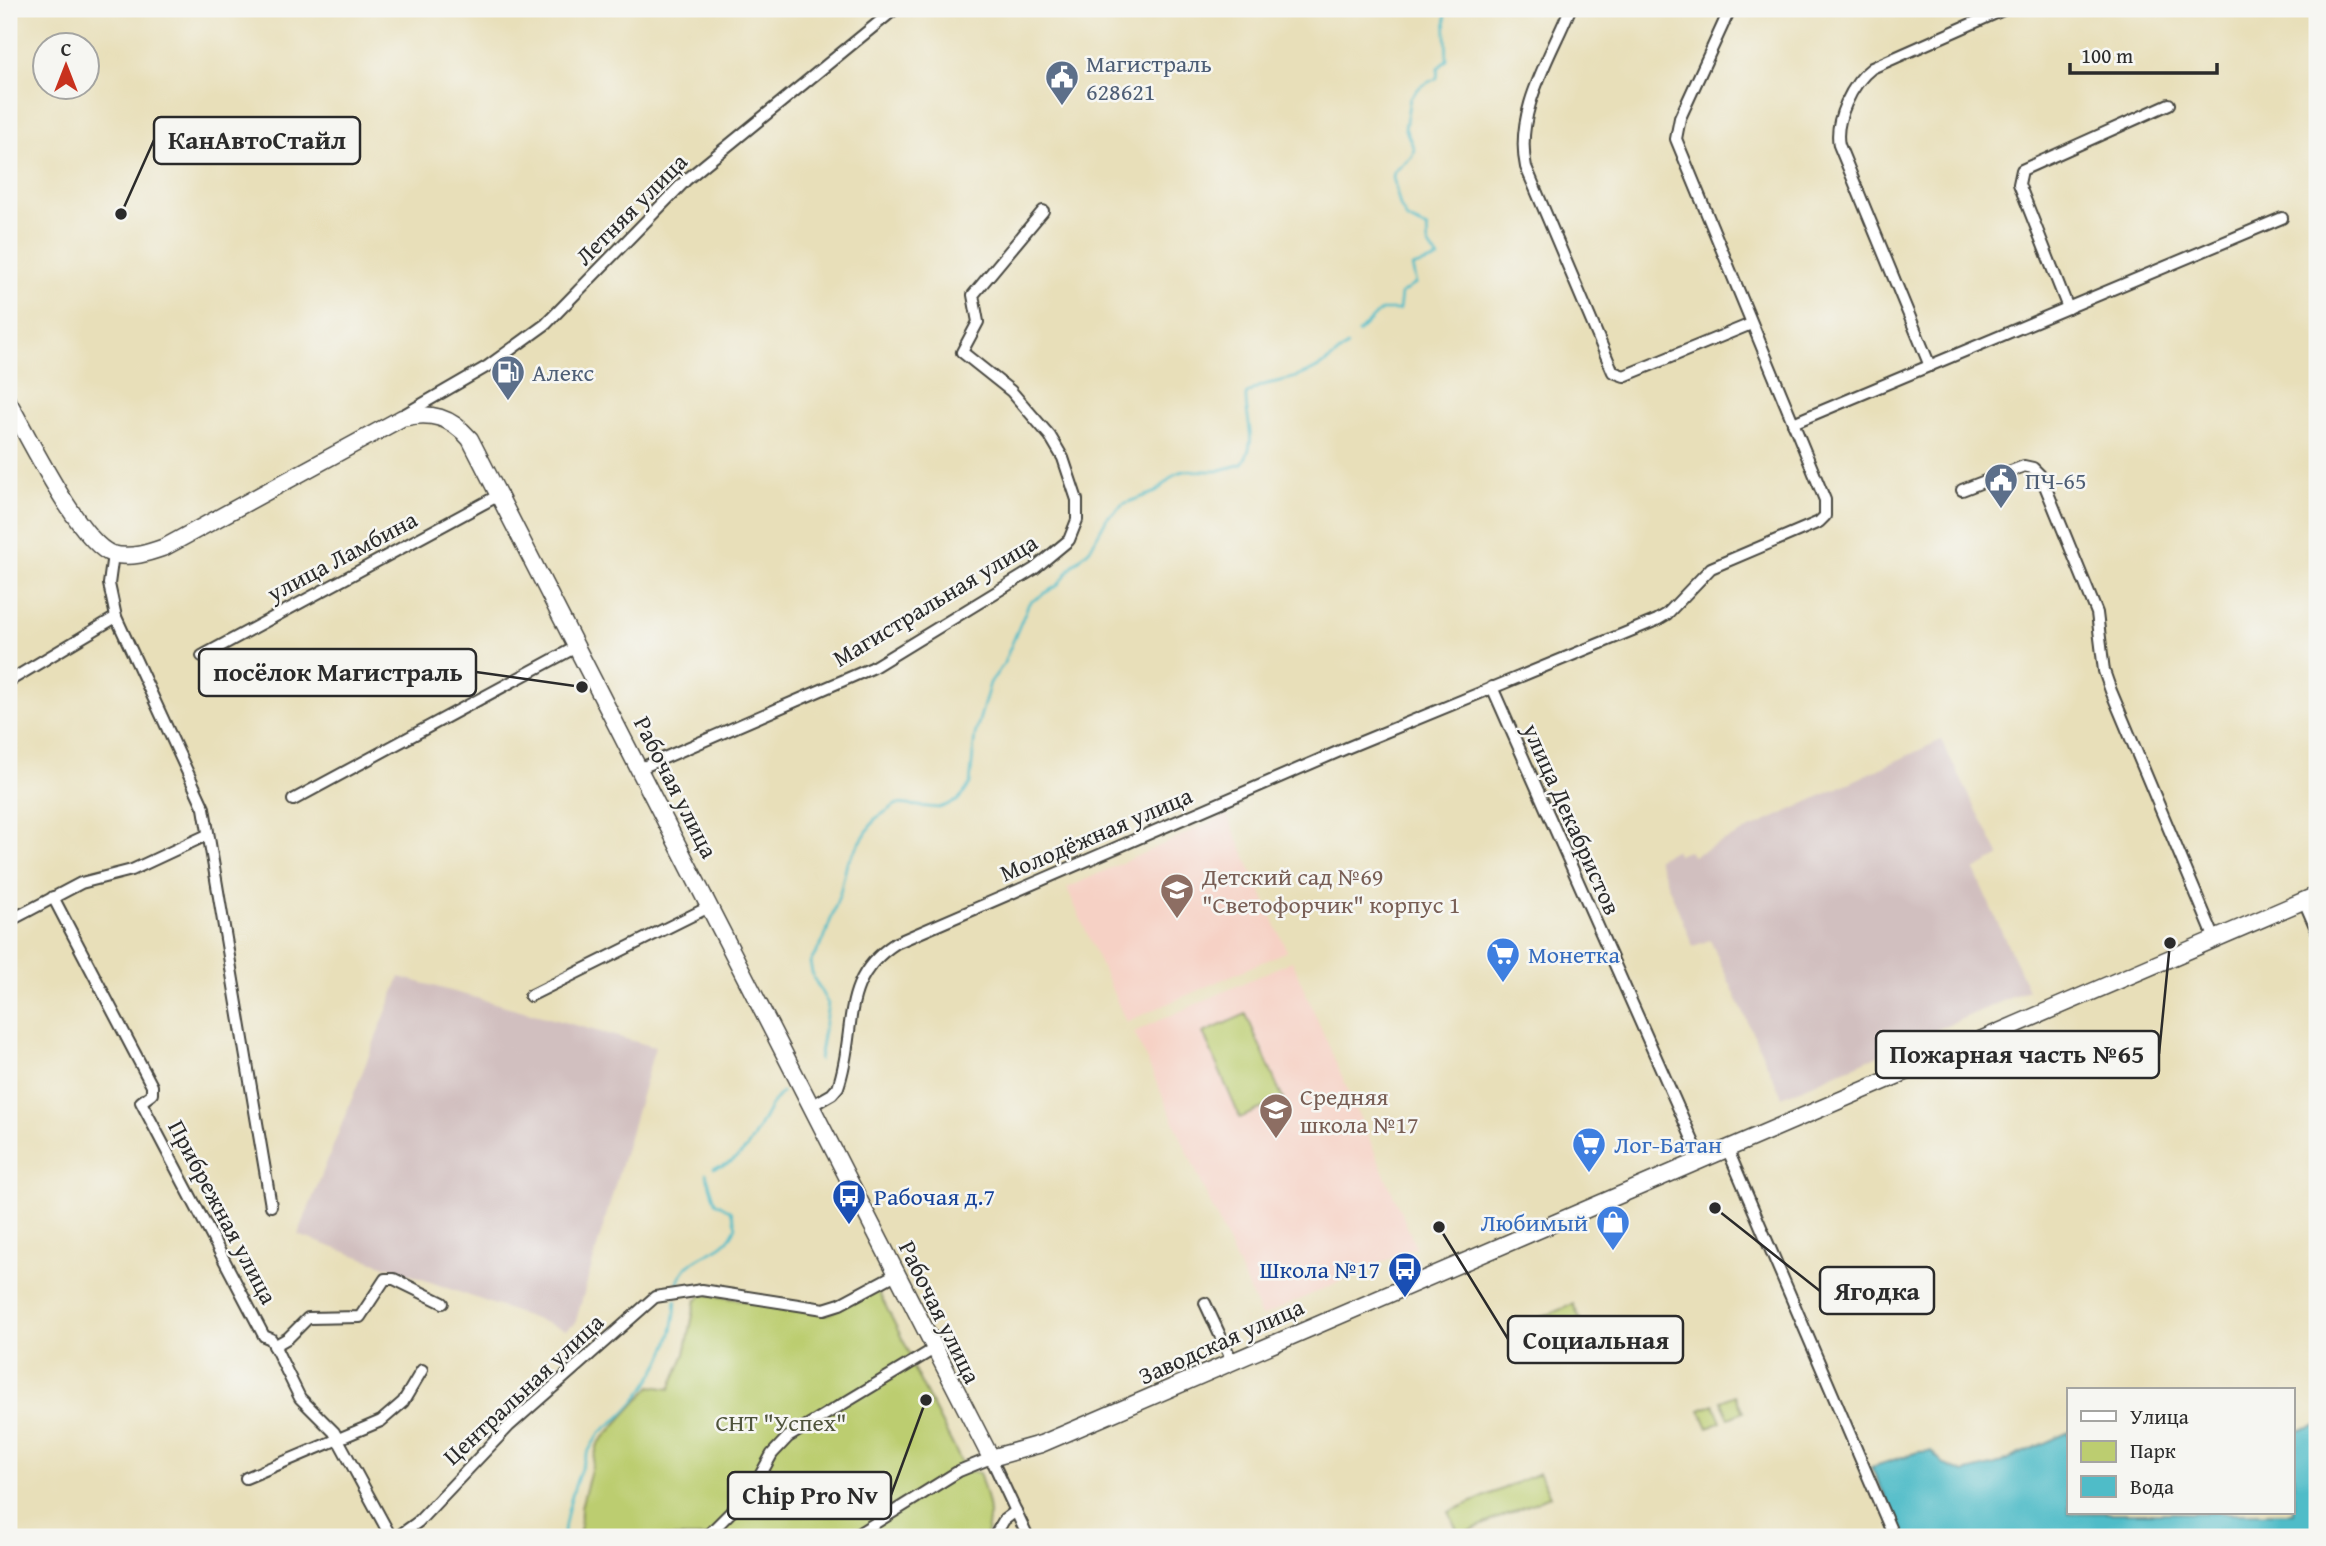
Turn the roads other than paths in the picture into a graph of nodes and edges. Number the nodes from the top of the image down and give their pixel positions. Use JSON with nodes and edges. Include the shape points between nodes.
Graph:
{"nodes":[{"id":1,"x":895,"y":9,"type":"edge"},
{"id":2,"x":1570,"y":9,"type":"edge"},
{"id":3,"x":1730,"y":9,"type":"edge"},
{"id":4,"x":2005,"y":9,"type":"edge"},
{"id":5,"x":2169,"y":104,"type":"dead end"},
{"id":6,"x":1042,"y":211,"type":"dead end"},
{"id":7,"x":2283,"y":218,"type":"dead end"},
{"id":8,"x":2068,"y":308,"type":"junction"},
{"id":9,"x":1751,"y":324,"type":"junction"},
{"id":10,"x":1930,"y":366,"type":"junction"},
{"id":11,"x":9,"y":404,"type":"edge"},
{"id":12,"x":387,"y":423,"type":"junction"},
{"id":13,"x":1793,"y":424,"type":"junction"},
{"id":14,"x":1962,"y":490,"type":"dead end"},
{"id":15,"x":501,"y":494,"type":"junction"},
{"id":16,"x":113,"y":554,"type":"junction"},
{"id":17,"x":116,"y":617,"type":"junction"},
{"id":18,"x":578,"y":646,"type":"junction"},
{"id":19,"x":202,"y":656,"type":"dead end"},
{"id":20,"x":9,"y":681,"type":"edge"},
{"id":21,"x":1492,"y":687,"type":"junction"},
{"id":22,"x":641,"y":768,"type":"junction"},
{"id":23,"x":293,"y":800,"type":"dead end"},
{"id":24,"x":206,"y":835,"type":"junction"},
{"id":25,"x":53,"y":897,"type":"junction"},
{"id":26,"x":2311,"y":898,"type":"edge"},
{"id":27,"x":711,"y":906,"type":"junction"},
{"id":28,"x":9,"y":921,"type":"edge"},
{"id":29,"x":2317,"y":932,"type":"edge"},
{"id":30,"x":2216,"y":939,"type":"junction"},
{"id":31,"x":530,"y":996,"type":"dead end"},
{"id":32,"x":811,"y":1106,"type":"junction"},
{"id":33,"x":1727,"y":1148,"type":"junction"},
{"id":34,"x":1701,"y":1159,"type":"junction"},
{"id":35,"x":271,"y":1206,"type":"dead end"},
{"id":36,"x":896,"y":1274,"type":"junction"},
{"id":37,"x":443,"y":1303,"type":"dead end"},
{"id":38,"x":1205,"y":1303,"type":"dead end"},
{"id":39,"x":274,"y":1346,"type":"junction"},
{"id":40,"x":934,"y":1349,"type":"junction"},
{"id":41,"x":1232,"y":1361,"type":"junction"},
{"id":42,"x":422,"y":1370,"type":"dead end"},
{"id":43,"x":338,"y":1439,"type":"junction"},
{"id":44,"x":990,"y":1458,"type":"junction"},
{"id":45,"x":246,"y":1478,"type":"dead end"},
{"id":46,"x":1016,"y":1511,"type":"junction"},
{"id":47,"x":389,"y":1536,"type":"edge"},
{"id":48,"x":706,"y":1537,"type":"edge"},
{"id":49,"x":853,"y":1537,"type":"edge"},
{"id":50,"x":994,"y":1537,"type":"edge"},
{"id":51,"x":1028,"y":1537,"type":"edge"},
{"id":52,"x":1894,"y":1537,"type":"edge"}],
"edges":[{"from":1,"to":12,"type":"street","name":"Летняя улица","via":[[686,180],[546,324],[478,372]]},
{"from":2,"to":9,"type":"street","via":[[1528,109],[1523,152],[1613,372],[1623,376]]},
{"from":3,"to":9,"type":"street","via":[[1680,118],[1676,139]]},
{"from":4,"to":10,"type":"street","via":[[1872,68],[1861,79],[1838,124],[1839,145]]},
{"from":5,"to":8,"type":"street","via":[[2022,170],[2019,184]]},
{"from":6,"to":22,"type":"street","name":"Магистральная улица","via":[[973,295],[978,322],[962,352],[1011,391],[1063,458],[1077,500],[1077,520],[1069,540],[1034,569],[872,668]]},
{"from":7,"to":8,"type":"street"},
{"from":8,"to":10,"type":"street"},
{"from":9,"to":13,"type":"street"},
{"from":10,"to":13,"type":"street"},
{"from":11,"to":16,"type":"street","via":[[73,513],[93,541]]},
{"from":12,"to":15,"type":"street","name":"Рабочая улица","via":[[423,414],[450,421],[476,446]]},
{"from":12,"to":16,"type":"street","name":"Рабочая улица","via":[[165,547],[129,556]]},
{"from":13,"to":21,"type":"street","name":"Молодёжная улица","via":[[1825,500],[1827,509],[1819,522],[1711,569],[1657,620]]},
{"from":14,"to":30,"type":"street","via":[[2024,466],[2041,476],[2097,613],[2111,691]]},
{"from":15,"to":18,"type":"street","name":"Рабочая улица"},
{"from":15,"to":19,"type":"street","name":"улица Ламбина"},
{"from":16,"to":17,"type":"street","via":[[108,584]]},
{"from":17,"to":20,"type":"street"},
{"from":17,"to":24,"type":"street","via":[[196,788],[204,808]]},
{"from":18,"to":22,"type":"street","name":"Рабочая улица"},
{"from":18,"to":23,"type":"street"},
{"from":21,"to":32,"type":"street","name":"Молодёжная улица","via":[[896,943],[876,957],[861,976],[838,1087]]},
{"from":21,"to":34,"type":"street","name":"улица Декабристов"},
{"from":22,"to":27,"type":"street","name":"Рабочая улица"},
{"from":24,"to":25,"type":"street","via":[[132,870],[81,883]]},
{"from":24,"to":35,"type":"street"},
{"from":25,"to":28,"type":"street"},
{"from":25,"to":39,"type":"street","name":"Прибрежная улица","via":[[152,1086],[152,1094],[141,1102],[264,1336]]},
{"from":26,"to":29,"type":"street"},
{"from":26,"to":30,"type":"street","name":"Заводская улица"},
{"from":27,"to":31,"type":"street"},
{"from":27,"to":32,"type":"street","name":"Рабочая улица"},
{"from":30,"to":33,"type":"street","name":"Заводская улица"},
{"from":32,"to":36,"type":"street","name":"Рабочая улица"},
{"from":33,"to":34,"type":"street","name":"Заводская улица"},
{"from":33,"to":52,"type":"street"},
{"from":34,"to":41,"type":"street","name":"Заводская улица"},
{"from":36,"to":40,"type":"street","name":"Рабочая улица"},
{"from":36,"to":47,"type":"street","name":"Центральная улица","via":[[824,1308],[718,1292],[655,1297],[509,1426],[418,1522]]},
{"from":37,"to":39,"type":"street","via":[[389,1278],[381,1282],[360,1317],[309,1318]]},
{"from":38,"to":41,"type":"street"},
{"from":39,"to":43,"type":"street","name":"Прибрежная улица","via":[[300,1398]]},
{"from":40,"to":44,"type":"street","name":"Рабочая улица"},
{"from":40,"to":48,"type":"street","via":[[788,1437],[772,1454],[751,1492]]},
{"from":41,"to":44,"type":"street","name":"Заводская улица","via":[[1041,1444]]},
{"from":42,"to":43,"type":"street","via":[[403,1402],[388,1416]]},
{"from":43,"to":45,"type":"street"},
{"from":43,"to":47,"type":"street","name":"Прибрежная улица"},
{"from":44,"to":46,"type":"street","name":"Рабочая улица"},
{"from":44,"to":49,"type":"street","via":[[959,1471]]},
{"from":46,"to":50,"type":"street"},
{"from":46,"to":51,"type":"street","name":"Рабочая улица"}]}
